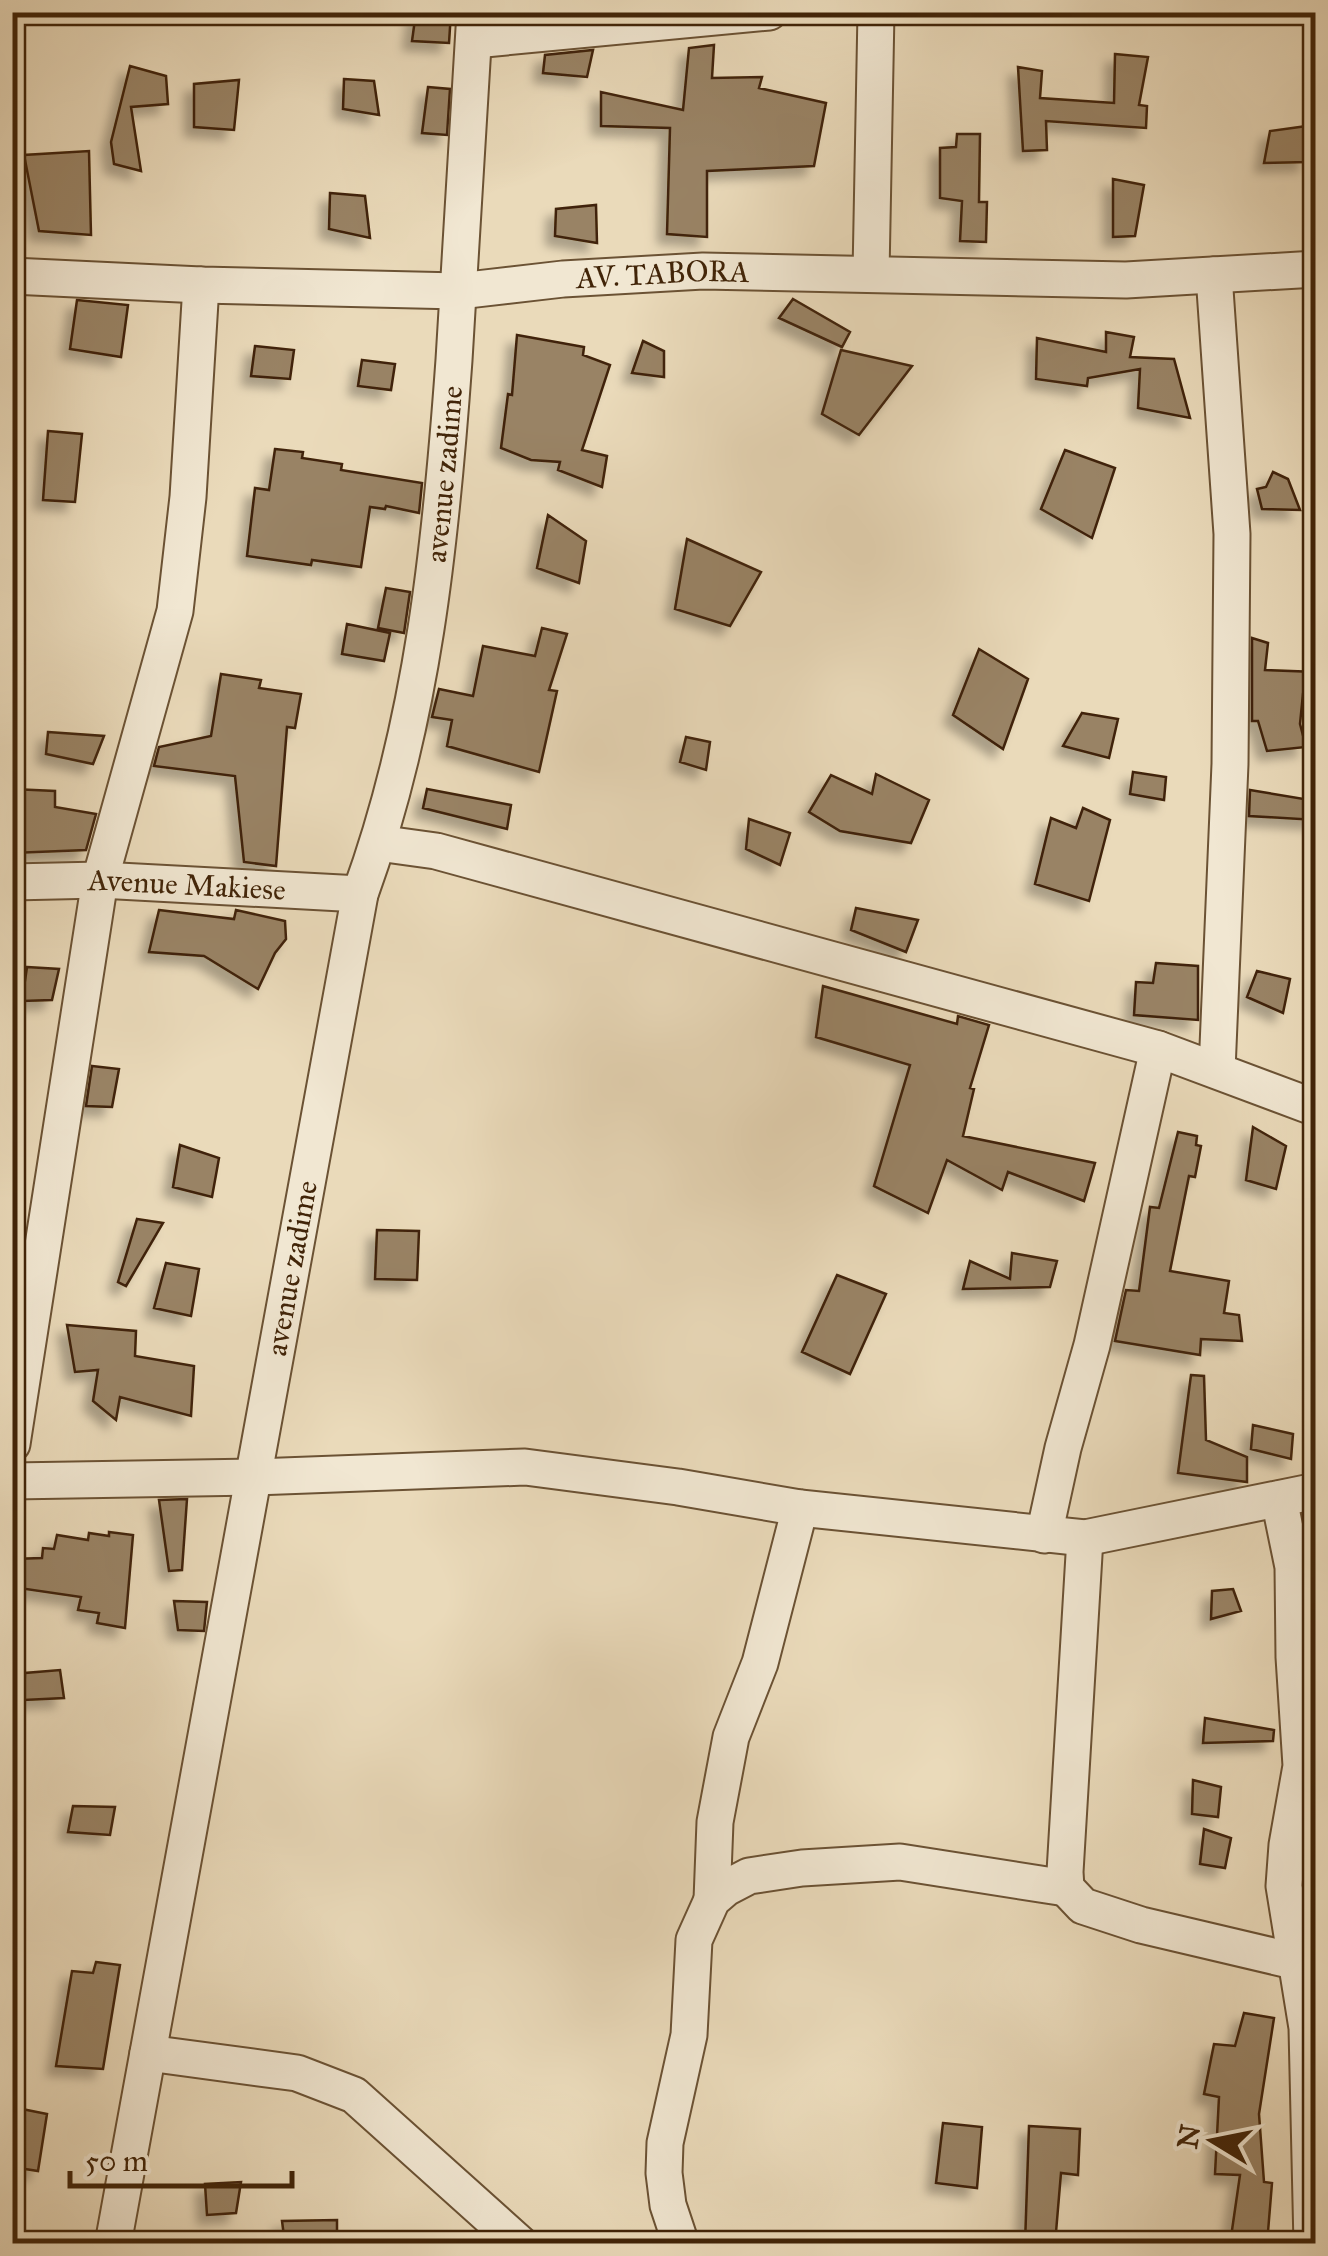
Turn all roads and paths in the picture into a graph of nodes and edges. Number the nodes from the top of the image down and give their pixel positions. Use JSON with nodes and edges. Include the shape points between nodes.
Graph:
{"nodes":[{"id":1,"x":769,"y":12,"type":"edge"},
{"id":2,"x":876,"y":12,"type":"edge"},
{"id":3,"x":475,"y":26,"type":"edge"},
{"id":4,"x":1316,"y":269,"type":"edge"},
{"id":5,"x":870,"y":274,"type":"junction"},
{"id":6,"x":1214,"y":275,"type":"junction"},
{"id":7,"x":12,"y":276,"type":"edge"},
{"id":8,"x":201,"y":285,"type":"junction"},
{"id":9,"x":459,"y":291,"type":"junction"},
{"id":10,"x":378,"y":843,"type":"junction"},
{"id":11,"x":100,"y":880,"type":"junction"},
{"id":12,"x":12,"y":882,"type":"edge"},
{"id":13,"x":360,"y":894,"type":"junction"},
{"id":14,"x":1158,"y":1050,"type":"junction"},
{"id":15,"x":1217,"y":1070,"type":"junction"},
{"id":16,"x":1316,"y":1108,"type":"edge"},
{"id":17,"x":12,"y":1444,"type":"edge"},
{"id":18,"x":255,"y":1477,"type":"junction"},
{"id":19,"x":12,"y":1480,"type":"edge"},
{"id":20,"x":1316,"y":1491,"type":"edge"},
{"id":21,"x":1279,"y":1499,"type":"junction"},
{"id":22,"x":800,"y":1508,"type":"junction"},
{"id":23,"x":1044,"y":1534,"type":"junction"},
{"id":24,"x":1086,"y":1538,"type":"junction"},
{"id":25,"x":1066,"y":1888,"type":"junction"},
{"id":26,"x":712,"y":1900,"type":"junction"},
{"id":27,"x":1298,"y":1962,"type":"junction"},
{"id":28,"x":148,"y":2053,"type":"junction"},
{"id":29,"x":113,"y":2244,"type":"edge"},
{"id":30,"x":520,"y":2244,"type":"edge"},
{"id":31,"x":681,"y":2244,"type":"edge"},
{"id":32,"x":1312,"y":2244,"type":"edge"}],
"edges":[{"from":1,"to":3,"type":"street"},
{"from":2,"to":5,"type":"street"},
{"from":3,"to":9,"type":"street","name":"avenue zadime"},
{"from":4,"to":6,"type":"street","name":"AV. TABORA"},
{"from":5,"to":6,"type":"street","name":"AV. TABORA","via":[[1126,280]]},
{"from":5,"to":9,"type":"street","name":"AV. TABORA","via":[[703,271]]},
{"from":6,"to":15,"type":"street","via":[[1232,534]]},
{"from":7,"to":8,"type":"street","name":"AV. TABORA"},
{"from":8,"to":9,"type":"street","name":"AV. TABORA"},
{"from":8,"to":11,"type":"street","via":[[176,610]]},
{"from":9,"to":10,"type":"street","name":"avenue zadime","via":[[430,617],[408,736]]},
{"from":10,"to":13,"type":"street","name":"avenue zadime"},
{"from":10,"to":14,"type":"street","via":[[436,851],[636,904]]},
{"from":11,"to":12,"type":"street","name":"Avenue Makiese"},
{"from":11,"to":13,"type":"street","name":"Avenue Makiese"},
{"from":11,"to":17,"type":"street"},
{"from":13,"to":18,"type":"street","name":"avenue zadime"},
{"from":14,"to":15,"type":"street"},
{"from":14,"to":23,"type":"street"},
{"from":15,"to":16,"type":"street"},
{"from":18,"to":19,"type":"street"},
{"from":18,"to":22,"type":"street","via":[[525,1467]]},
{"from":18,"to":28,"type":"street","name":"avenue zadime"},
{"from":20,"to":21,"type":"street"},
{"from":21,"to":24,"type":"street"},
{"from":21,"to":27,"type":"street","via":[[1293,1568],[1301,1766],[1284,1886]]},
{"from":22,"to":23,"type":"street"},
{"from":22,"to":26,"type":"street","via":[[760,1663],[728,1750],[715,1822]]},
{"from":23,"to":24,"type":"street"},
{"from":24,"to":25,"type":"street"},
{"from":25,"to":26,"type":"street","via":[[900,1862],[749,1876]]},
{"from":25,"to":27,"type":"street","via":[[1083,1906],[1126,1921]]},
{"from":26,"to":31,"type":"street","via":[[694,1940],[689,2035],[665,2143],[668,2205]]},
{"from":27,"to":32,"type":"street","via":[[1307,2028]]},
{"from":28,"to":29,"type":"street","name":"avenue zadime"},
{"from":28,"to":30,"type":"street","via":[[297,2074],[354,2096]]}]}
